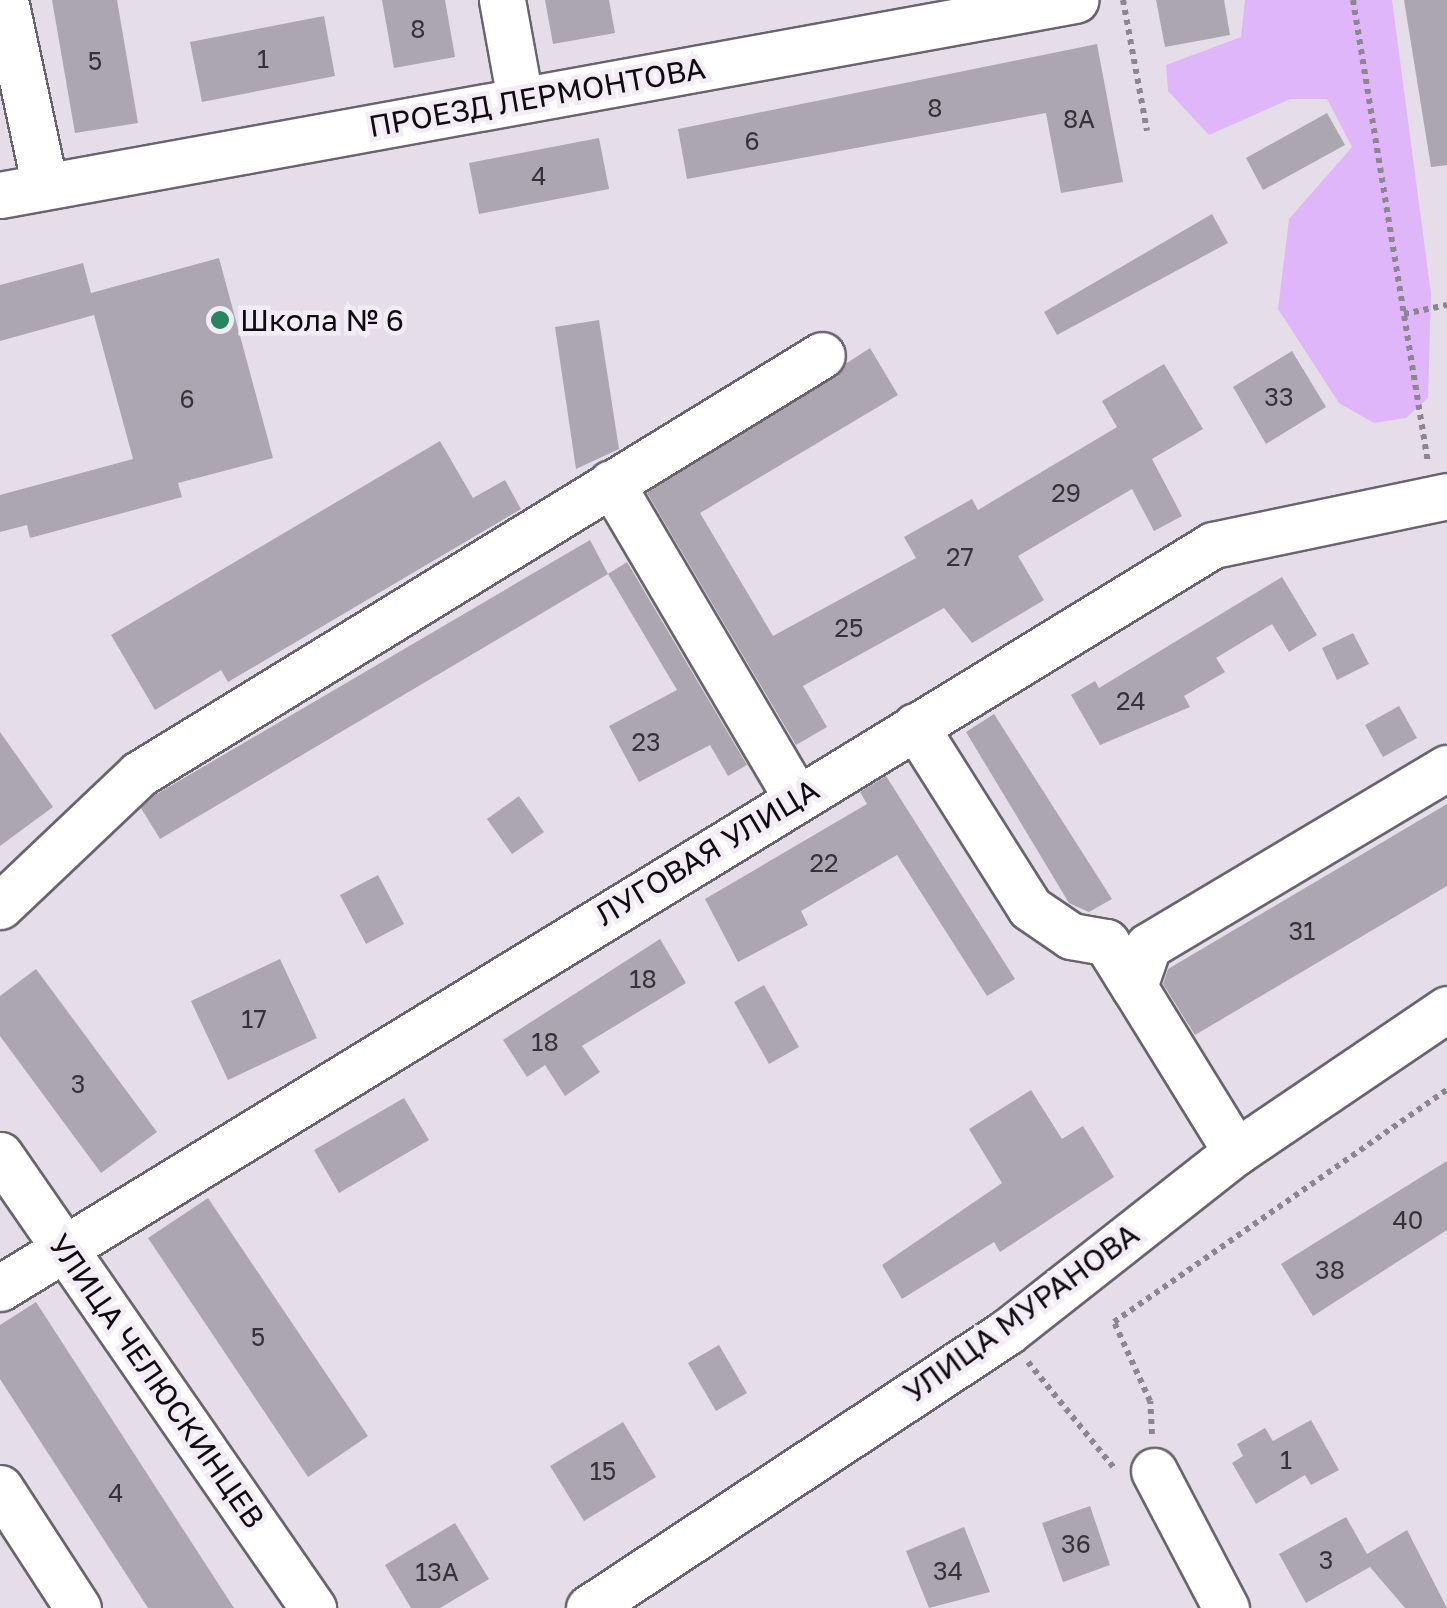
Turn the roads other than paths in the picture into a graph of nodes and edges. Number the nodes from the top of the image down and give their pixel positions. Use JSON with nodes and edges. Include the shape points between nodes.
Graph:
{"nodes":[{"id":1,"x":5,"y":0,"type":"edge"},
{"id":2,"x":502,"y":0,"type":"edge"},
{"id":3,"x":1075,"y":0,"type":"edge"},
{"id":4,"x":520,"y":99,"type":"junction"},
{"id":5,"x":45,"y":186,"type":"junction"},
{"id":6,"x":0,"y":195,"type":"edge"},
{"id":7,"x":822,"y":354,"type":"dead end"},
{"id":8,"x":610,"y":483,"type":"junction"},
{"id":9,"x":1440,"y":497,"type":"edge"},
{"id":10,"x":915,"y":726,"type":"junction"},
{"id":11,"x":1447,"y":768,"type":"edge"},
{"id":12,"x":796,"y":797,"type":"junction"},
{"id":13,"x":0,"y":906,"type":"edge"},
{"id":14,"x":1134,"y":987,"type":"junction"},
{"id":15,"x":1447,"y":1009,"type":"edge"},
{"id":16,"x":1236,"y":1152,"type":"junction"},
{"id":17,"x":0,"y":1155,"type":"edge"},
{"id":18,"x":62,"y":1242,"type":"junction"},
{"id":19,"x":0,"y":1288,"type":"edge"},
{"id":20,"x":1154,"y":1470,"type":"road end"},
{"id":21,"x":0,"y":1488,"type":"edge"},
{"id":22,"x":78,"y":1608,"type":"edge"},
{"id":23,"x":313,"y":1608,"type":"edge"},
{"id":24,"x":589,"y":1608,"type":"edge"},
{"id":25,"x":1226,"y":1608,"type":"edge"}],
"edges":[{"from":1,"to":5,"type":"street"},
{"from":2,"to":4,"type":"street"},
{"from":3,"to":4,"type":"street","name":"ПРОЕЗД ЛЕРМОНТОВА"},
{"from":4,"to":5,"type":"street","name":"ПРОЕЗД ЛЕРМОНТОВА"},
{"from":5,"to":6,"type":"street","name":"ПРОЕЗД ЛЕРМОНТОВА"},
{"from":7,"to":8,"type":"street"},
{"from":8,"to":12,"type":"street"},
{"from":8,"to":13,"type":"street","via":[[140,774]]},
{"from":9,"to":10,"type":"street","name":"ЛУГОВАЯ УЛИЦА","via":[[1213,545]]},
{"from":10,"to":12,"type":"street","name":"ЛУГОВАЯ УЛИЦА"},
{"from":10,"to":14,"type":"street","via":[[1030,908],[1071,936],[1106,942]]},
{"from":11,"to":14,"type":"street","via":[[1148,946]]},
{"from":12,"to":18,"type":"street","name":"ЛУГОВАЯ УЛИЦА"},
{"from":14,"to":16,"type":"street"},
{"from":15,"to":16,"type":"street","name":"УЛИЦА МУРАНОВА"},
{"from":16,"to":24,"type":"street","name":"УЛИЦА МУРАНОВА","via":[[1006,1332]]},
{"from":17,"to":18,"type":"street","name":"УЛИЦА ЧЕЛЮСКИНЦЕВ"},
{"from":18,"to":19,"type":"street","name":"ЛУГОВАЯ УЛИЦА"},
{"from":18,"to":23,"type":"street","name":"УЛИЦА ЧЕЛЮСКИНЦЕВ"},
{"from":20,"to":25,"type":"street"},
{"from":21,"to":22,"type":"street"}]}
